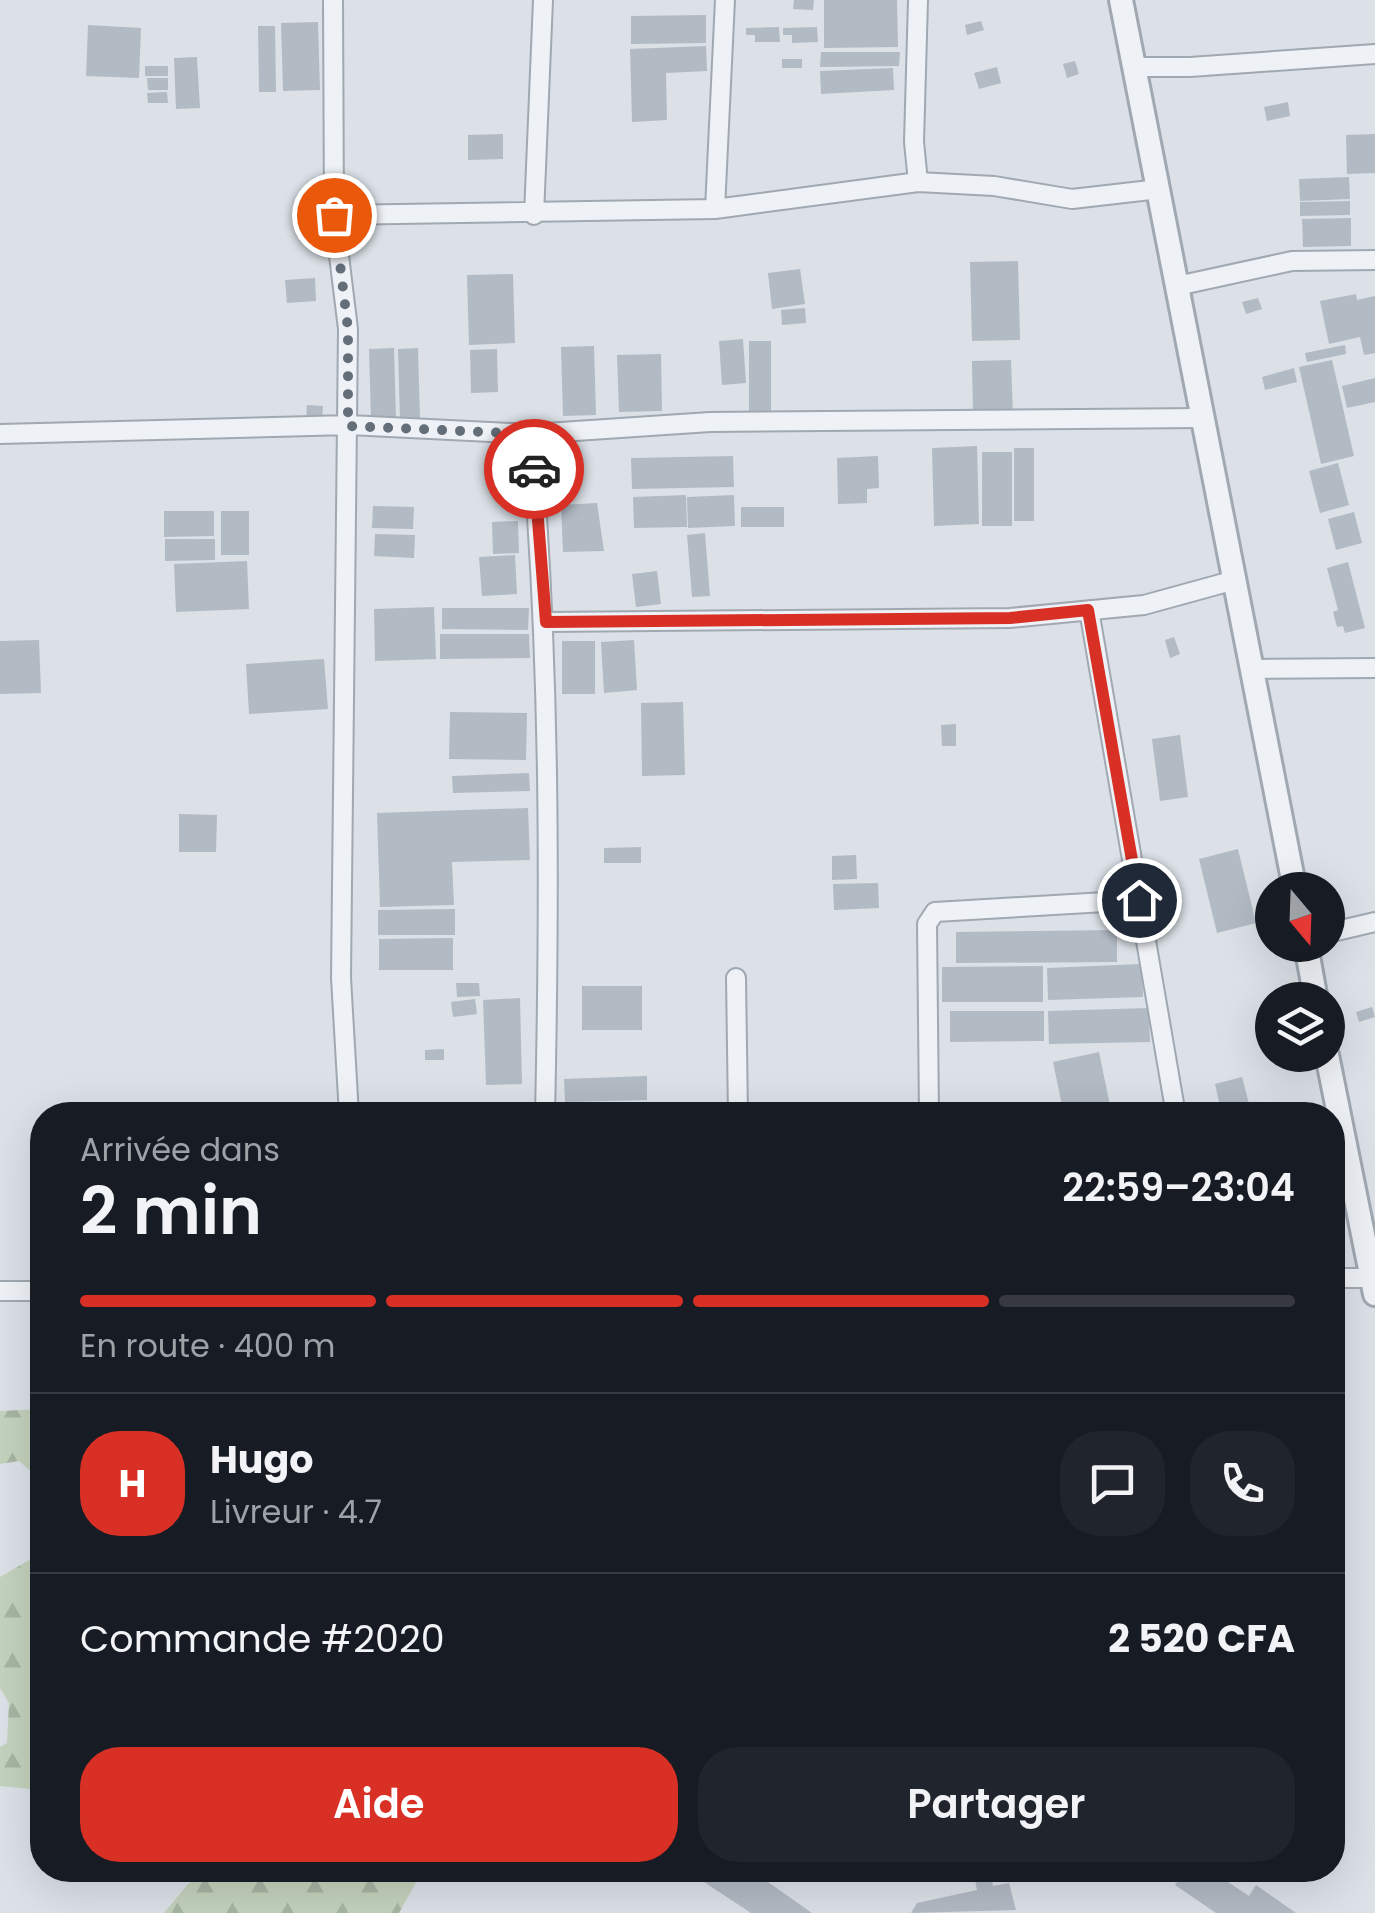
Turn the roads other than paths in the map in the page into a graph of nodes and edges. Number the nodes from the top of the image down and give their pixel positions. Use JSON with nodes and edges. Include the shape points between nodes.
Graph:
{"nodes":[{"id":1,"x":333,"y":0,"type":"edge"},
{"id":2,"x":543,"y":0,"type":"edge"},
{"id":3,"x":724,"y":0,"type":"edge"},
{"id":4,"x":918,"y":0,"type":"edge"},
{"id":5,"x":1121,"y":0,"type":"edge"},
{"id":6,"x":1375,"y":54,"type":"edge"},
{"id":7,"x":1134,"y":67,"type":"junction"},
{"id":8,"x":918,"y":182,"type":"junction"},
{"id":9,"x":1160,"y":190,"type":"junction"},
{"id":10,"x":715,"y":209,"type":"junction"},
{"id":11,"x":334,"y":215,"type":"junction"},
{"id":12,"x":534,"y":215,"type":"junction"},
{"id":13,"x":1375,"y":260,"type":"edge"},
{"id":14,"x":1177,"y":286,"type":"junction"},
{"id":15,"x":1204,"y":418,"type":"junction"},
{"id":16,"x":348,"y":426,"type":"junction"},
{"id":17,"x":0,"y":434,"type":"edge"},
{"id":18,"x":531,"y":434,"type":"junction"},
{"id":19,"x":1235,"y":580,"type":"junction"},
{"id":20,"x":1088,"y":610,"type":"junction"},
{"id":21,"x":546,"y":622,"type":"junction"},
{"id":22,"x":1375,"y":668,"type":"edge"},
{"id":23,"x":1253,"y":669,"type":"junction"},
{"id":24,"x":1292,"y":872,"type":"edge"},
{"id":25,"x":1139,"y":900,"type":"junction"},
{"id":26,"x":1375,"y":922,"type":"edge"},
{"id":27,"x":1345,"y":928,"type":"edge"},
{"id":28,"x":736,"y":978,"type":"dead end"},
{"id":29,"x":1331,"y":1072,"type":"edge"},
{"id":30,"x":348,"y":1102,"type":"edge"},
{"id":31,"x":545,"y":1102,"type":"edge"},
{"id":32,"x":738,"y":1102,"type":"edge"},
{"id":33,"x":929,"y":1102,"type":"edge"},
{"id":34,"x":1174,"y":1102,"type":"edge"},
{"id":35,"x":1337,"y":1102,"type":"edge"},
{"id":36,"x":1345,"y":1142,"type":"edge"},
{"id":37,"x":1345,"y":1281,"type":"edge"},
{"id":38,"x":1373,"y":1286,"type":"edge"},
{"id":39,"x":30,"y":1291,"type":"edge"},
{"id":40,"x":0,"y":1292,"type":"edge"}],
"edges":[{"from":1,"to":11,"type":"street"},
{"from":2,"to":12,"type":"street"},
{"from":3,"to":10,"type":"street"},
{"from":4,"to":8,"type":"street"},
{"from":5,"to":7,"type":"street"},
{"from":6,"to":7,"type":"street"},
{"from":7,"to":9,"type":"street"},
{"from":8,"to":9,"type":"street","via":[[1072,199]]},
{"from":8,"to":10,"type":"street"},
{"from":9,"to":14,"type":"street"},
{"from":10,"to":12,"type":"street"},
{"from":11,"to":12,"type":"street"},
{"from":11,"to":16,"type":"street","via":[[348,329]]},
{"from":13,"to":14,"type":"street","via":[[1292,261]]},
{"from":14,"to":15,"type":"street"},
{"from":15,"to":18,"type":"street","via":[[710,422]]},
{"from":15,"to":19,"type":"street"},
{"from":16,"to":17,"type":"street"},
{"from":16,"to":18,"type":"street"},
{"from":16,"to":30,"type":"street","via":[[341,978]]},
{"from":18,"to":21,"type":"street"},
{"from":19,"to":20,"type":"street","via":[[1144,604]]},
{"from":19,"to":23,"type":"street"},
{"from":20,"to":21,"type":"street","via":[[1010,618]]},
{"from":20,"to":25,"type":"street"},
{"from":21,"to":31,"type":"street","via":[[551,855]]},
{"from":22,"to":23,"type":"street"},
{"from":23,"to":24,"type":"street"},
{"from":25,"to":33,"type":"street","via":[[936,912],[928,924]]},
{"from":25,"to":34,"type":"street"},
{"from":26,"to":27,"type":"street"},
{"from":28,"to":32,"type":"street"},
{"from":29,"to":35,"type":"street"},
{"from":36,"to":38,"type":"street"},
{"from":37,"to":38,"type":"street"},
{"from":39,"to":40,"type":"street"}]}
